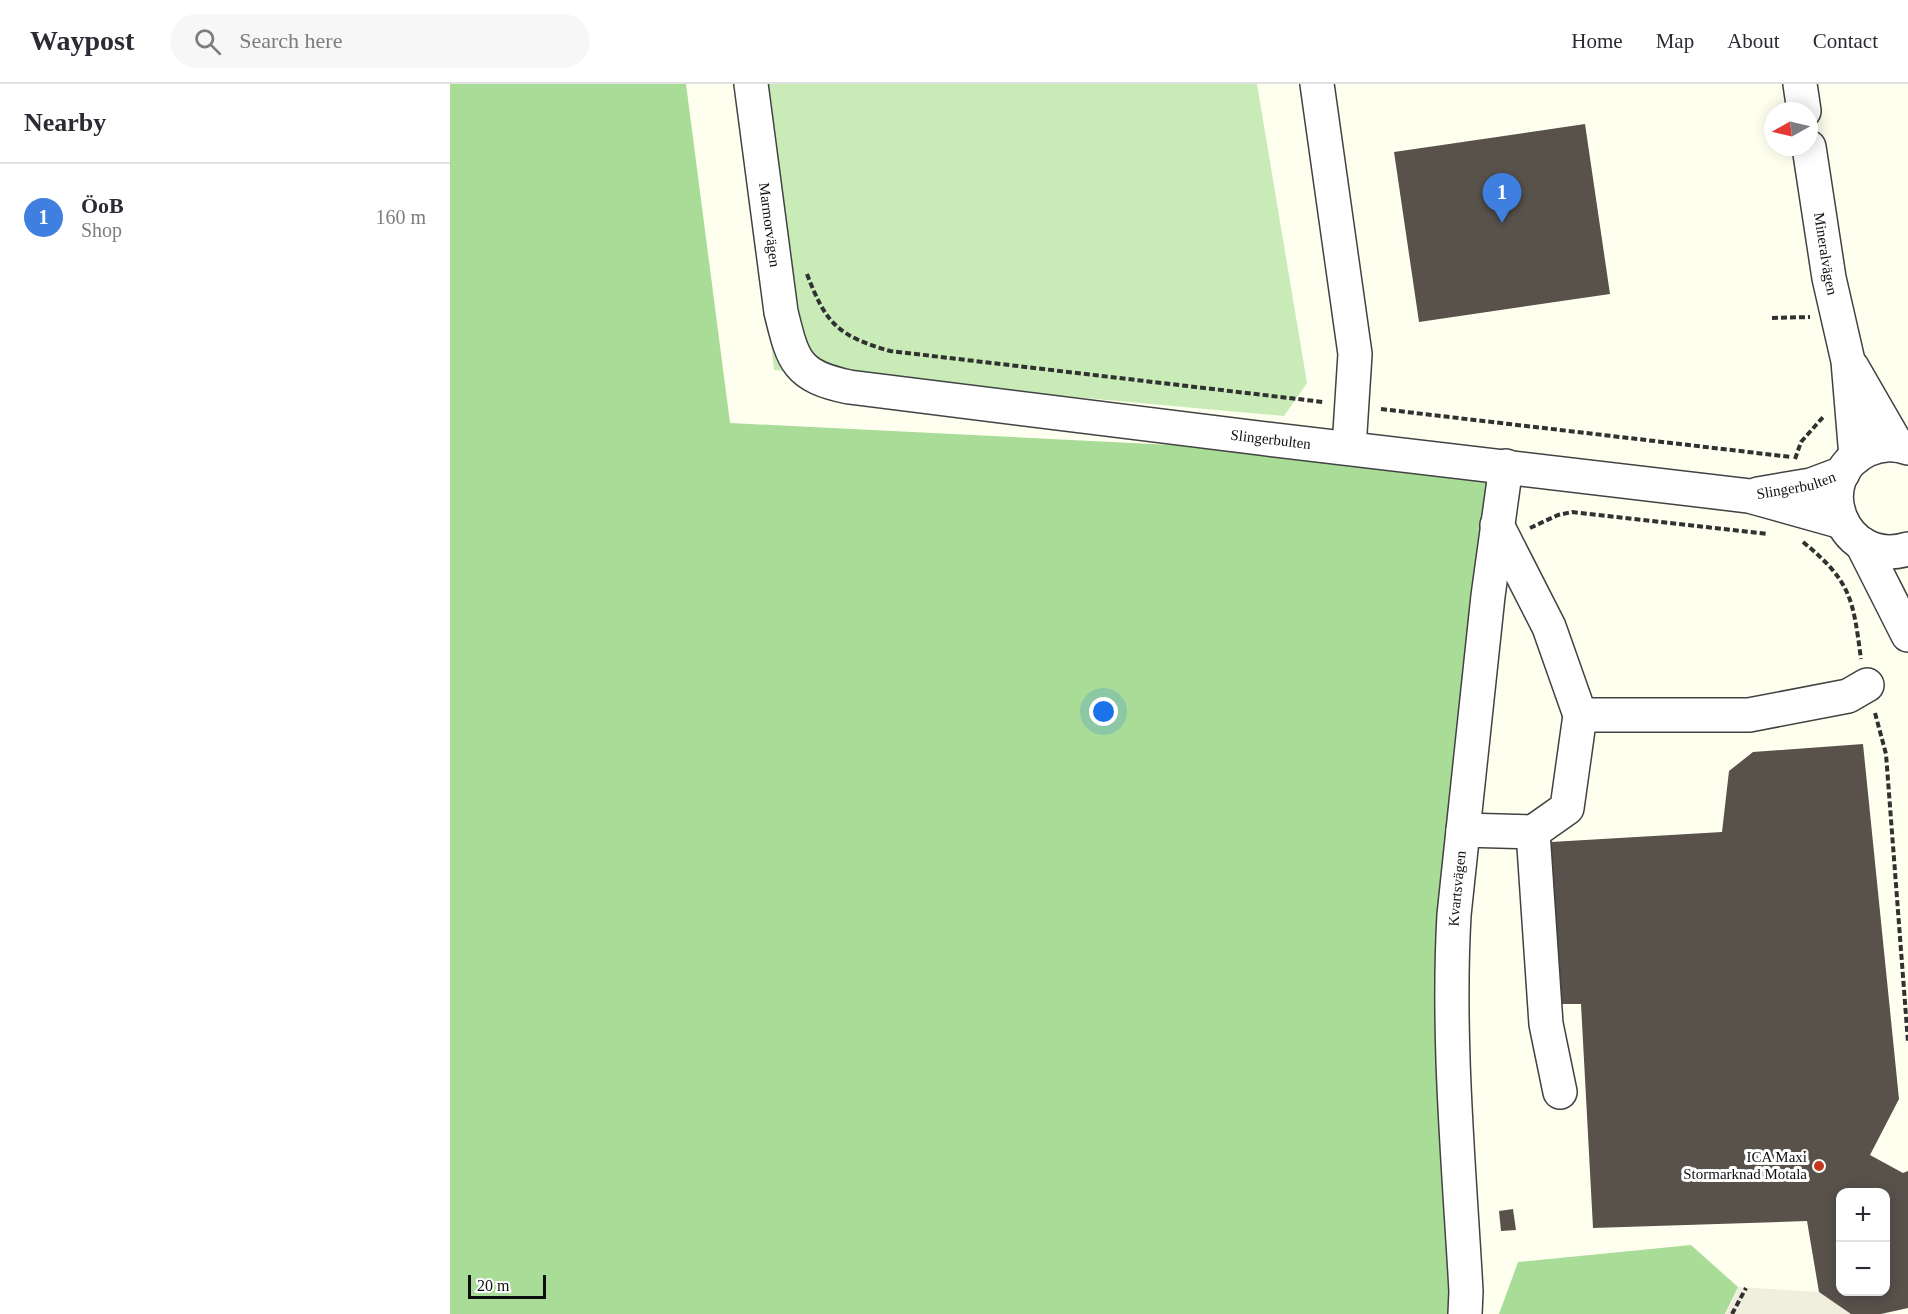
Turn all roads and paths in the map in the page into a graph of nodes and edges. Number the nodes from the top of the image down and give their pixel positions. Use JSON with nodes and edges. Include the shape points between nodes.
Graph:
{"nodes":[{"id":1,"x":751,"y":84,"type":"edge"},
{"id":2,"x":1317,"y":84,"type":"edge"},
{"id":3,"x":1800,"y":84,"type":"edge"},
{"id":4,"x":1803,"y":102,"type":"edge"},
{"id":5,"x":1810,"y":156,"type":"edge"},
{"id":6,"x":805,"y":268,"type":"dead end"},
{"id":7,"x":1810,"y":317,"type":"dead end"},
{"id":8,"x":1772,"y":318,"type":"dead end"},
{"id":9,"x":1848,"y":361,"type":"junction"},
{"id":10,"x":799,"y":364,"type":"joint"},
{"id":11,"x":1353,"y":406,"type":"junction"},
{"id":12,"x":1902,"y":446,"type":"edge"},
{"id":13,"x":1349,"y":448,"type":"junction"},
{"id":14,"x":1795,"y":458,"type":"dead end"},
{"id":15,"x":1850,"y":465,"type":"junction"},
{"id":16,"x":1506,"y":466,"type":"junction"},
{"id":17,"x":1749,"y":496,"type":"junction"},
{"id":18,"x":1497,"y":525,"type":"junction"},
{"id":19,"x":1852,"y":533,"type":"junction"},
{"id":20,"x":1771,"y":534,"type":"dead end"},
{"id":21,"x":1794,"y":536,"type":"dead end"},
{"id":22,"x":1908,"y":549,"type":"edge"},
{"id":23,"x":1908,"y":636,"type":"edge"},
{"id":24,"x":1867,"y":685,"type":"junction"},
{"id":25,"x":1580,"y":715,"type":"junction"},
{"id":26,"x":1464,"y":830,"type":"junction"},
{"id":27,"x":1533,"y":832,"type":"junction"},
{"id":28,"x":1908,"y":1042,"type":"edge"},
{"id":29,"x":1560,"y":1092,"type":"dead end"},
{"id":30,"x":1746,"y":1288,"type":"dead end"},
{"id":31,"x":1465,"y":1314,"type":"edge"},
{"id":32,"x":1732,"y":1314,"type":"edge"}],
"edges":[{"from":1,"to":10,"type":"street","name":"Marmorvägen","via":[[781,312]]},
{"from":2,"to":11,"type":"street","via":[[1356,354]]},
{"from":3,"to":4,"type":"street"},
{"from":5,"to":9,"type":"street","name":"Mineralvägen","via":[[1829,278]]},
{"from":6,"to":11,"type":"path","via":[[819,303],[832,322],[859,342],[890,351]]},
{"from":7,"to":8,"type":"path"},
{"from":9,"to":12,"type":"street","name":"Mineralvägen"},
{"from":9,"to":15,"type":"street","name":"Mineralvägen"},
{"from":10,"to":13,"type":"street","name":"Slingerbulten","via":[[814,377],[849,387]]},
{"from":11,"to":13,"type":"street"},
{"from":11,"to":14,"type":"path"},
{"from":12,"to":15,"type":"street","name":"Slingerbulten","via":[[1879,446]]},
{"from":13,"to":16,"type":"street","name":"Slingerbulten"},
{"from":15,"to":17,"type":"street","name":"Slingerbulten","via":[[1810,486]]},
{"from":15,"to":19,"type":"street","name":"Mineralvägen","via":[[1839,482],[1837,503]]},
{"from":16,"to":17,"type":"street","name":"Slingerbulten"},
{"from":16,"to":18,"type":"street","name":"Kvartsvägen"},
{"from":17,"to":19,"type":"street","name":"Slingerbulten"},
{"from":18,"to":20,"type":"path","via":[[1525,529],[1572,512]]},
{"from":18,"to":25,"type":"street","via":[[1549,627]]},
{"from":18,"to":26,"type":"street","name":"Kvartsvägen"},
{"from":19,"to":22,"type":"street","name":"Slingerbulten","via":[[1883,552]]},
{"from":19,"to":23,"type":"street","name":"Mineralvägen"},
{"from":21,"to":24,"type":"path","via":[[1833,570],[1847,591]]},
{"from":24,"to":25,"type":"street","via":[[1848,696],[1749,715]]},
{"from":24,"to":28,"type":"path","via":[[1886,754]]},
{"from":25,"to":27,"type":"street","via":[[1567,808]]},
{"from":26,"to":27,"type":"street"},
{"from":26,"to":31,"type":"street","name":"Kvartsvägen","via":[[1451,978]]},
{"from":27,"to":29,"type":"street","via":[[1546,1024]]},
{"from":30,"to":32,"type":"path"}]}
